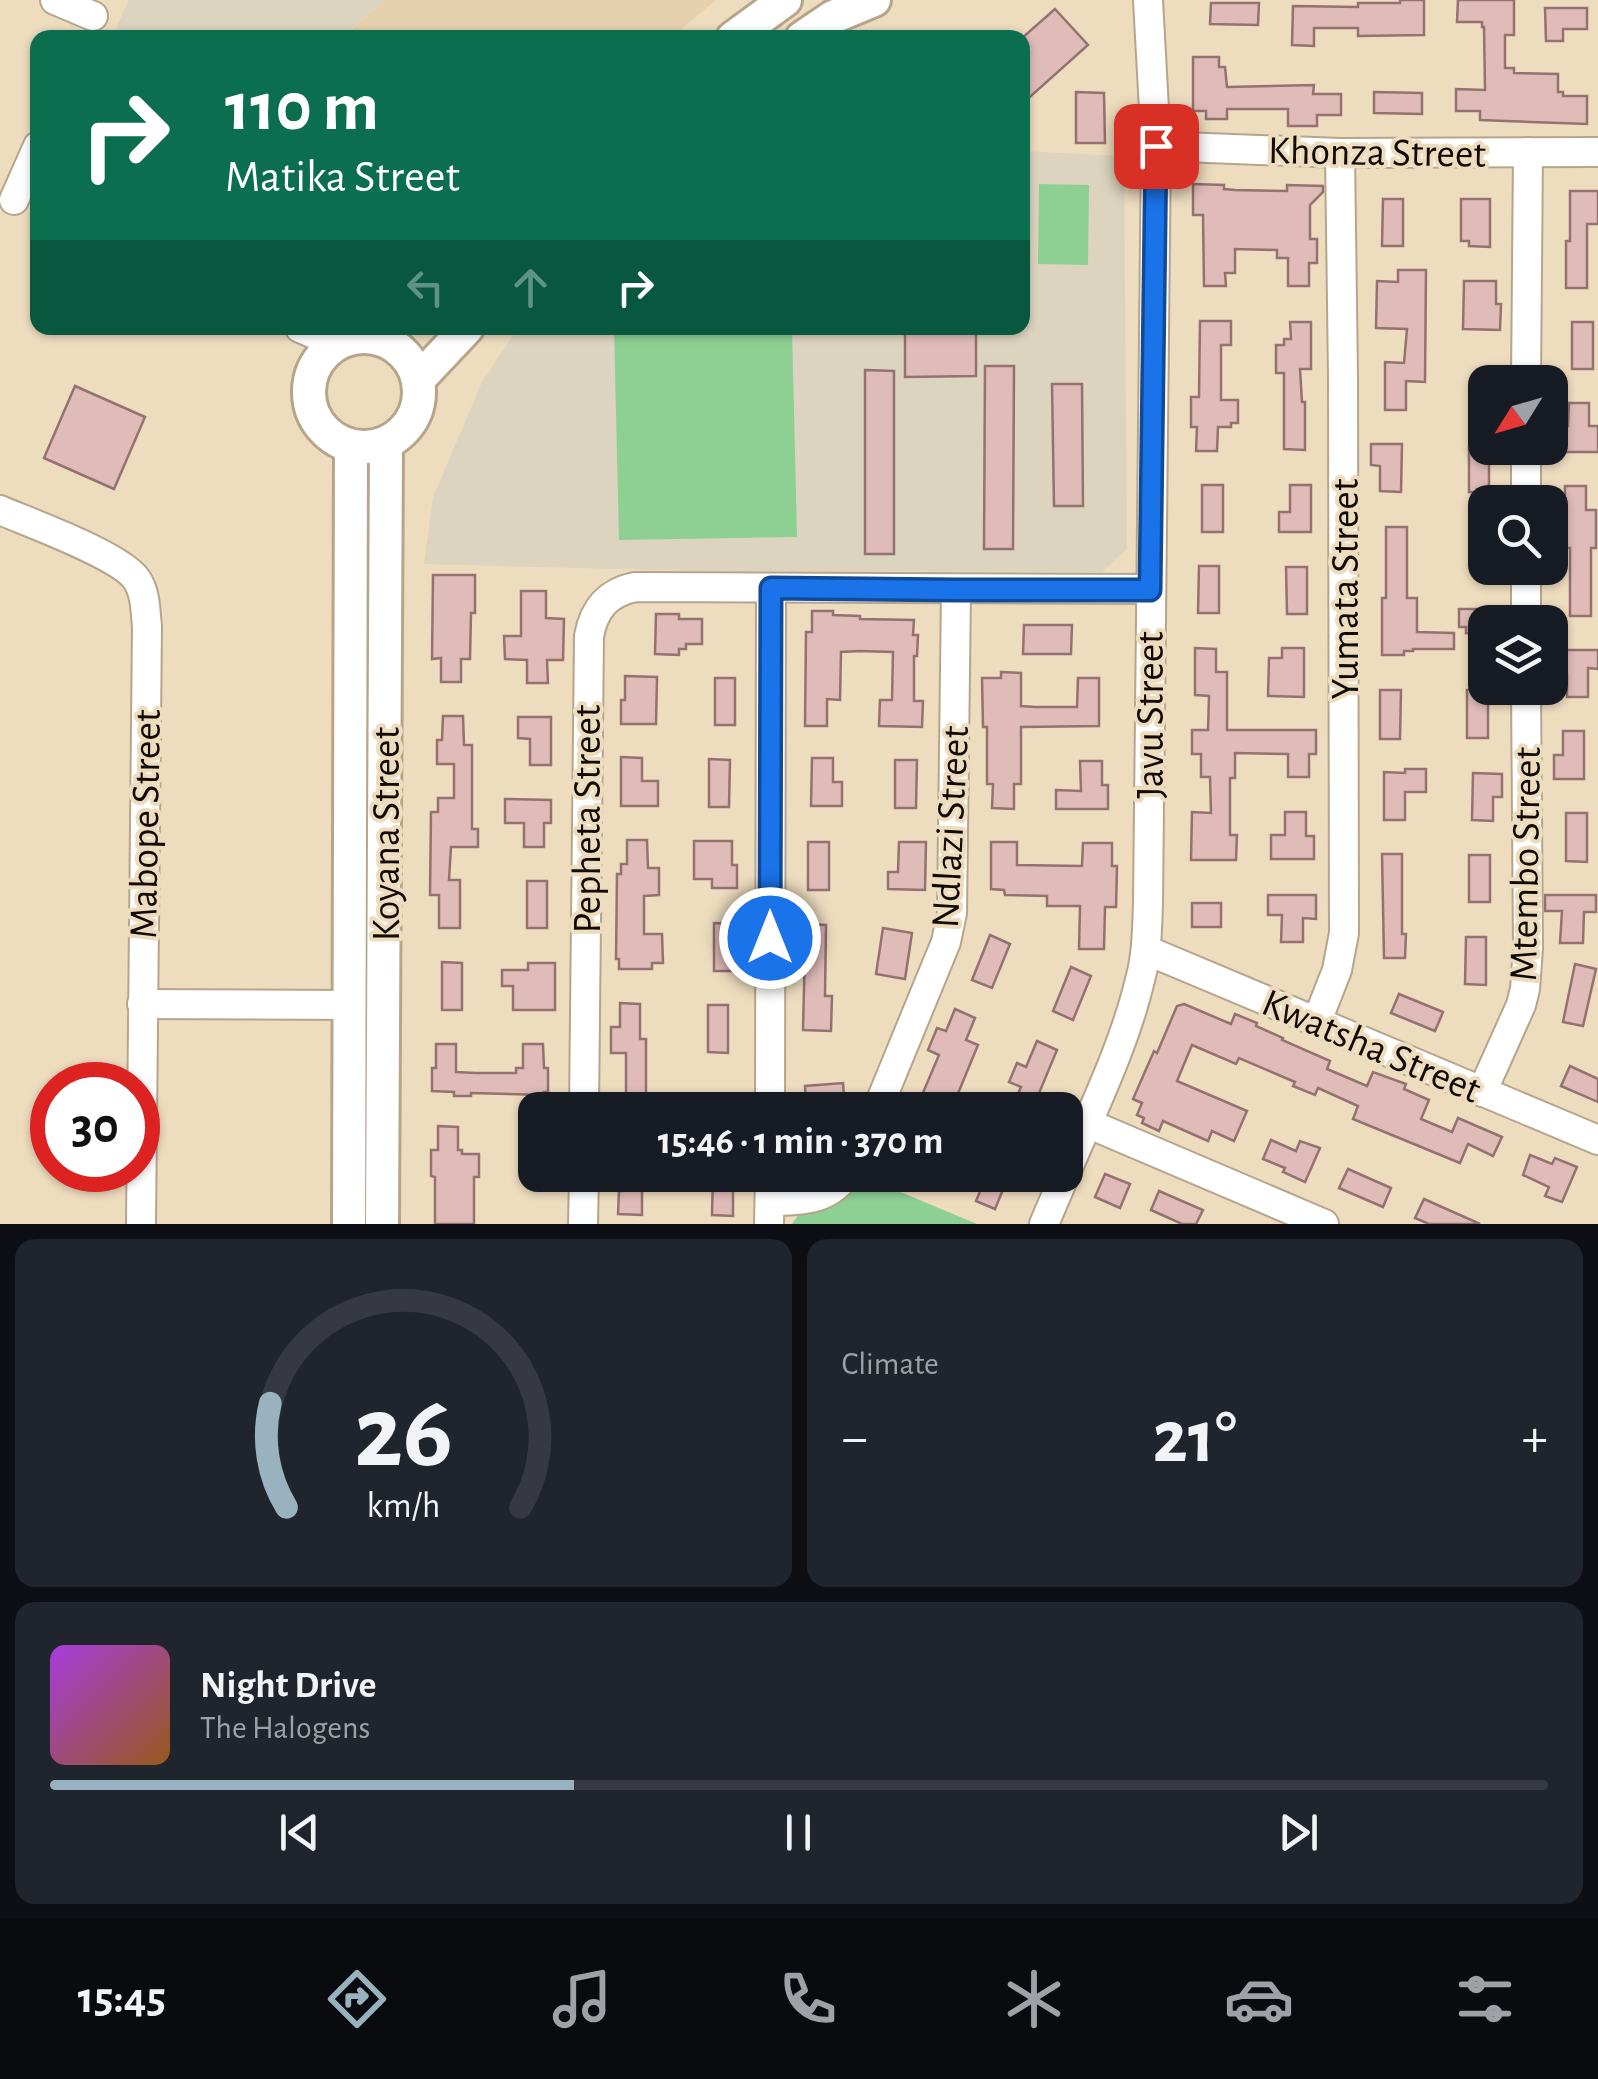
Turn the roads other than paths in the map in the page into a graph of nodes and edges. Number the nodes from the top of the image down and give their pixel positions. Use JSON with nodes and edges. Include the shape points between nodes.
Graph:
{"nodes":[{"id":1,"x":55,"y":0,"type":"edge"},
{"id":2,"x":1148,"y":0,"type":"edge"},
{"id":3,"x":853,"y":4,"type":"edge"},
{"id":4,"x":771,"y":5,"type":"edge"},
{"id":5,"x":93,"y":18,"type":"edge"},
{"id":6,"x":742,"y":30,"type":"edge"},
{"id":7,"x":814,"y":30,"type":"edge"},
{"id":8,"x":1156,"y":146,"type":"junction"},
{"id":9,"x":1528,"y":152,"type":"junction"},
{"id":10,"x":1598,"y":152,"type":"edge"},
{"id":11,"x":1340,"y":153,"type":"junction"},
{"id":12,"x":30,"y":167,"type":"edge"},
{"id":13,"x":17,"y":202,"type":"edge"},
{"id":14,"x":316,"y":335,"type":"edge"},
{"id":15,"x":396,"y":335,"type":"edge"},
{"id":16,"x":460,"y":335,"type":"edge"},
{"id":17,"x":337,"y":344,"type":"junction"},
{"id":18,"x":1526,"y":365,"type":"edge"},
{"id":19,"x":418,"y":380,"type":"junction"},
{"id":20,"x":386,"y":444,"type":"junction"},
{"id":21,"x":351,"y":446,"type":"junction"},
{"id":22,"x":0,"y":510,"type":"edge"},
{"id":23,"x":771,"y":588,"type":"junction"},
{"id":24,"x":956,"y":590,"type":"junction"},
{"id":25,"x":1150,"y":590,"type":"junction"},
{"id":26,"x":1526,"y":705,"type":"edge"},
{"id":27,"x":1146,"y":950,"type":"junction"},
{"id":28,"x":142,"y":1004,"type":"junction"},
{"id":29,"x":350,"y":1005,"type":"junction"},
{"id":30,"x":1317,"y":1021,"type":"junction"},
{"id":31,"x":584,"y":1092,"type":"edge"},
{"id":32,"x":770,"y":1092,"type":"edge"},
{"id":33,"x":884,"y":1092,"type":"edge"},
{"id":34,"x":1482,"y":1092,"type":"junction"},
{"id":35,"x":1087,"y":1122,"type":"junction"},
{"id":36,"x":1083,"y":1132,"type":"edge"},
{"id":37,"x":1598,"y":1140,"type":"edge"},
{"id":38,"x":584,"y":1192,"type":"edge"},
{"id":39,"x":828,"y":1192,"type":"edge"},
{"id":40,"x":1058,"y":1192,"type":"edge"},
{"id":41,"x":770,"y":1200,"type":"edge"},
{"id":42,"x":140,"y":1224,"type":"edge"},
{"id":43,"x":349,"y":1224,"type":"edge"},
{"id":44,"x":382,"y":1224,"type":"edge"},
{"id":45,"x":583,"y":1224,"type":"edge"},
{"id":46,"x":1044,"y":1224,"type":"edge"},
{"id":47,"x":1324,"y":1224,"type":"edge"}],
"edges":[{"from":1,"to":5,"type":"street"},
{"from":2,"to":8,"type":"street","name":"Javu Street"},
{"from":3,"to":7,"type":"main road"},
{"from":4,"to":6,"type":"main road"},
{"from":8,"to":11,"type":"street","name":"Khonza Street"},
{"from":8,"to":25,"type":"street","name":"Javu Street"},
{"from":9,"to":10,"type":"street","name":"Khonza Street"},
{"from":9,"to":11,"type":"street","name":"Khonza Street"},
{"from":9,"to":18,"type":"street"},
{"from":11,"to":30,"type":"street","name":"Yumata Street","via":[[1344,933]]},
{"from":12,"to":13,"type":"street"},
{"from":14,"to":17,"type":"street"},
{"from":15,"to":17,"type":"main road"},
{"from":15,"to":19,"type":"main road"},
{"from":16,"to":19,"type":"main road"},
{"from":17,"to":21,"type":"main road","via":[[312,374],[310,400],[328,434]]},
{"from":19,"to":20,"type":"main road","via":[[414,418]]},
{"from":20,"to":21,"type":"main road"},
{"from":20,"to":44,"type":"main road","name":"Koyana Street"},
{"from":21,"to":29,"type":"main road","name":"Koyana Street"},
{"from":22,"to":28,"type":"street","name":"Mabope Street","via":[[112,558],[137,579],[144,595]]},
{"from":23,"to":24,"type":"street"},
{"from":23,"to":31,"type":"street","name":"Pepheta Street","via":[[635,587],[614,593],[594,616]]},
{"from":23,"to":32,"type":"street"},
{"from":24,"to":25,"type":"street"},
{"from":24,"to":33,"type":"street","name":"Ndlazi Street","via":[[952,913]]},
{"from":25,"to":27,"type":"street","name":"Javu Street"},
{"from":26,"to":34,"type":"street","name":"Mtembo Street","via":[[1525,989]]},
{"from":27,"to":30,"type":"street","name":"Kwatsha Street"},
{"from":27,"to":35,"type":"street","name":"Javu Street","via":[[1127,1023]]},
{"from":28,"to":29,"type":"street"},
{"from":28,"to":42,"type":"street","name":"Mabope Street"},
{"from":29,"to":43,"type":"main road","name":"Koyana Street"},
{"from":30,"to":34,"type":"street","name":"Kwatsha Street"},
{"from":34,"to":37,"type":"street","name":"Kwatsha Street"},
{"from":35,"to":36,"type":"street","name":"Javu Street"},
{"from":35,"to":47,"type":"street"},
{"from":38,"to":45,"type":"street"},
{"from":39,"to":41,"type":"street"},
{"from":40,"to":46,"type":"street","name":"Javu Street"}]}
